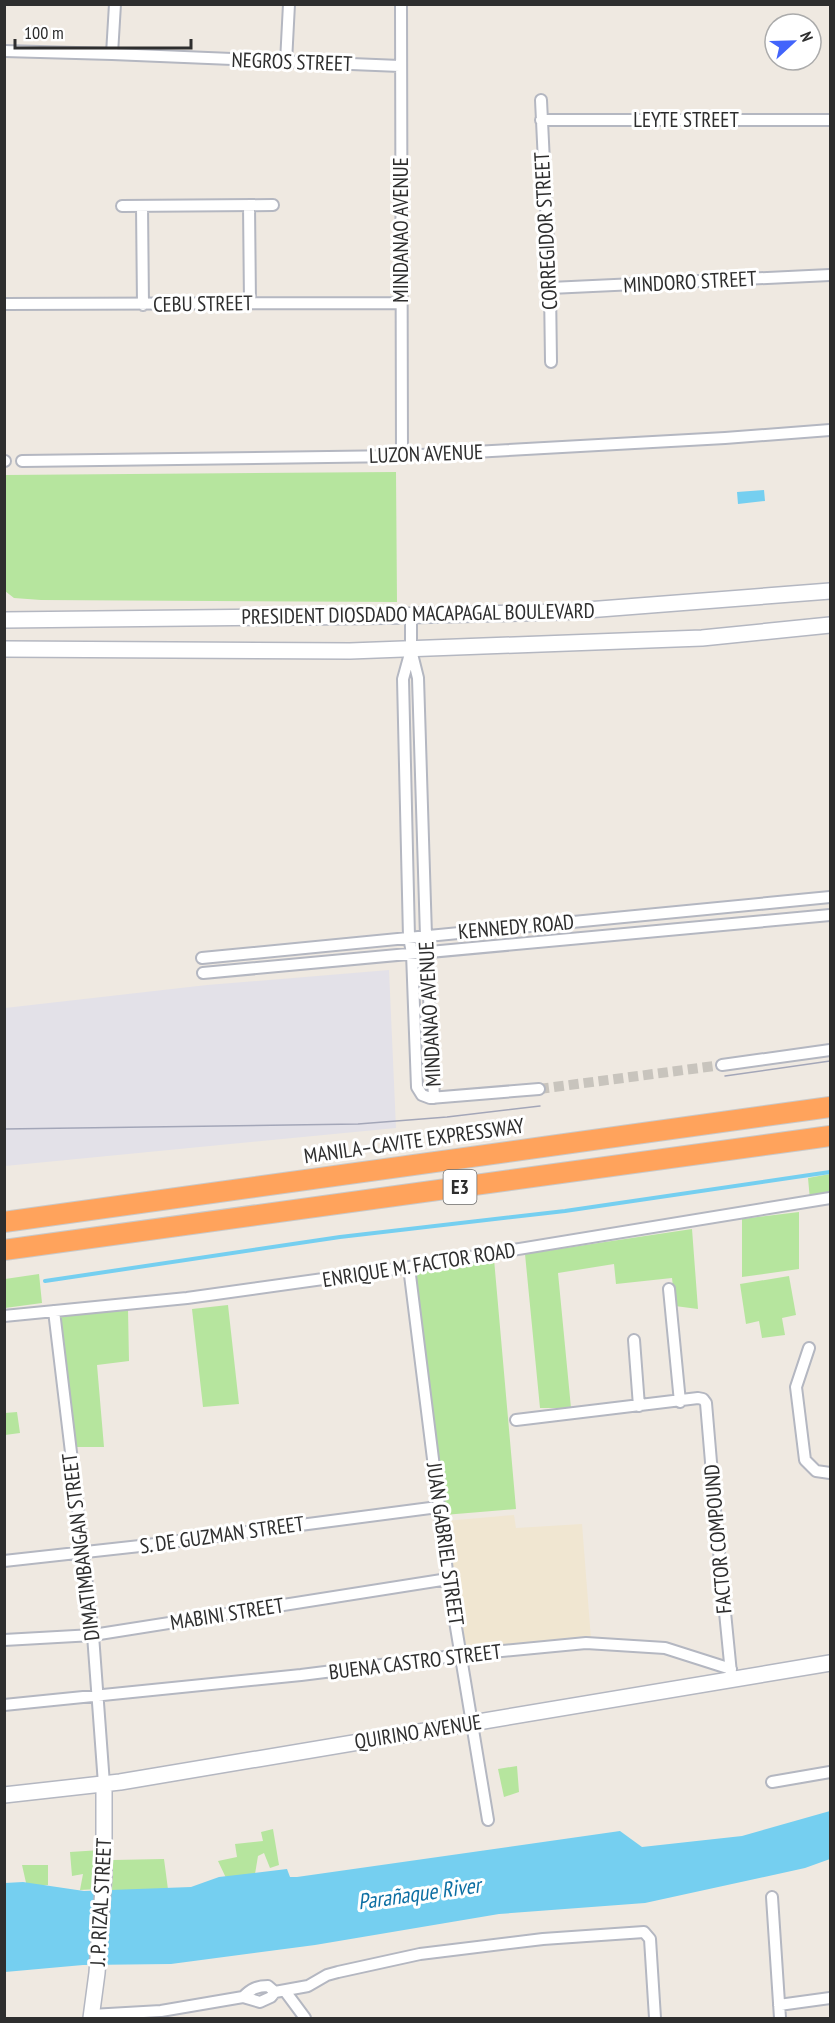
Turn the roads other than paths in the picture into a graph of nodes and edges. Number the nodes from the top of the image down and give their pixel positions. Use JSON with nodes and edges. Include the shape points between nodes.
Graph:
{"nodes":[{"id":1,"x":114,"y":4,"type":"edge"},
{"id":2,"x":289,"y":4,"type":"edge"},
{"id":3,"x":401,"y":4,"type":"edge"},
{"id":4,"x":4,"y":51,"type":"edge"},
{"id":5,"x":112,"y":54,"type":"junction"},
{"id":6,"x":286,"y":62,"type":"junction"},
{"id":7,"x":400,"y":66,"type":"junction"},
{"id":8,"x":541,"y":100,"type":"dead end"},
{"id":9,"x":541,"y":120,"type":"junction"},
{"id":10,"x":831,"y":120,"type":"edge"},
{"id":11,"x":249,"y":205,"type":"junction"},
{"id":12,"x":273,"y":205,"type":"dead end"},
{"id":13,"x":122,"y":206,"type":"dead end"},
{"id":14,"x":142,"y":206,"type":"junction"},
{"id":15,"x":831,"y":275,"type":"edge"},
{"id":16,"x":550,"y":288,"type":"junction"},
{"id":17,"x":250,"y":303,"type":"junction"},
{"id":18,"x":401,"y":303,"type":"junction"},
{"id":19,"x":4,"y":304,"type":"edge"},
{"id":20,"x":143,"y":305,"type":"junction"},
{"id":21,"x":551,"y":362,"type":"dead end"},
{"id":22,"x":831,"y":430,"type":"edge"},
{"id":23,"x":402,"y":456,"type":"junction"},
{"id":24,"x":22,"y":460,"type":"dead end"},
{"id":25,"x":831,"y":591,"type":"edge"},
{"id":26,"x":411,"y":616,"type":"junction"},
{"id":27,"x":4,"y":620,"type":"edge"},
{"id":28,"x":831,"y":626,"type":"edge"},
{"id":29,"x":4,"y":649,"type":"edge"},
{"id":30,"x":411,"y":650,"type":"junction"},
{"id":31,"x":831,"y":897,"type":"edge"},
{"id":32,"x":718,"y":908,"type":"junction"},
{"id":33,"x":831,"y":915,"type":"edge"},
{"id":34,"x":581,"y":921,"type":"junction"},
{"id":35,"x":720,"y":925,"type":"junction"},
{"id":36,"x":426,"y":936,"type":"junction"},
{"id":37,"x":409,"y":937,"type":"junction"},
{"id":38,"x":583,"y":937,"type":"junction"},
{"id":39,"x":428,"y":952,"type":"junction"},
{"id":40,"x":412,"y":953,"type":"junction"},
{"id":41,"x":202,"y":958,"type":"dead end"},
{"id":42,"x":203,"y":973,"type":"dead end"},
{"id":43,"x":831,"y":1050,"type":"edge"},
{"id":44,"x":722,"y":1065,"type":"tunnel mouth"},
{"id":45,"x":538,"y":1089,"type":"tunnel mouth"},
{"id":46,"x":434,"y":1098,"type":"junction"},
{"id":47,"x":831,"y":1107,"type":"edge"},
{"id":48,"x":831,"y":1136,"type":"edge"},
{"id":49,"x":831,"y":1198,"type":"edge"},
{"id":50,"x":4,"y":1222,"type":"edge"},
{"id":51,"x":4,"y":1250,"type":"edge"},
{"id":52,"x":409,"y":1267,"type":"junction"},
{"id":53,"x":669,"y":1289,"type":"dead end"},
{"id":54,"x":54,"y":1311,"type":"junction"},
{"id":55,"x":4,"y":1316,"type":"edge"},
{"id":56,"x":634,"y":1340,"type":"dead end"},
{"id":57,"x":809,"y":1348,"type":"dead end"},
{"id":58,"x":680,"y":1402,"type":"junction"},
{"id":59,"x":639,"y":1406,"type":"junction"},
{"id":60,"x":516,"y":1420,"type":"dead end"},
{"id":61,"x":831,"y":1473,"type":"edge"},
{"id":62,"x":438,"y":1507,"type":"junction"},
{"id":63,"x":83,"y":1552,"type":"junction"},
{"id":64,"x":4,"y":1561,"type":"edge"},
{"id":65,"x":448,"y":1580,"type":"junction"},
{"id":66,"x":93,"y":1635,"type":"junction"},
{"id":67,"x":4,"y":1640,"type":"edge"},
{"id":68,"x":461,"y":1655,"type":"junction"},
{"id":69,"x":831,"y":1663,"type":"edge"},
{"id":70,"x":731,"y":1674,"type":"junction"},
{"id":71,"x":96,"y":1697,"type":"junction"},
{"id":72,"x":4,"y":1705,"type":"edge"},
{"id":73,"x":473,"y":1723,"type":"junction"},
{"id":74,"x":831,"y":1772,"type":"edge"},
{"id":75,"x":772,"y":1782,"type":"dead end"},
{"id":76,"x":104,"y":1784,"type":"junction"},
{"id":77,"x":4,"y":1795,"type":"edge"},
{"id":78,"x":488,"y":1820,"type":"dead end"},
{"id":79,"x":772,"y":1897,"type":"dead end"},
{"id":80,"x":280,"y":1991,"type":"junction"},
{"id":81,"x":243,"y":1997,"type":"junction"},
{"id":82,"x":831,"y":1998,"type":"edge"},
{"id":83,"x":779,"y":2005,"type":"junction"},
{"id":84,"x":91,"y":2017,"type":"edge"},
{"id":85,"x":305,"y":2019,"type":"edge"},
{"id":86,"x":655,"y":2019,"type":"edge"},
{"id":87,"x":780,"y":2019,"type":"edge"}],
"edges":[{"from":1,"to":5,"type":"street"},
{"from":2,"to":6,"type":"street"},
{"from":3,"to":7,"type":"street","name":"MINDANAO AVENUE"},
{"from":4,"to":5,"type":"street","name":"NEGROS STREET"},
{"from":5,"to":6,"type":"street","name":"NEGROS STREET"},
{"from":6,"to":7,"type":"street","name":"NEGROS STREET"},
{"from":7,"to":18,"type":"street","name":"MINDANAO AVENUE"},
{"from":8,"to":9,"type":"street","name":"CORREGIDOR STREET"},
{"from":9,"to":10,"type":"street","name":"LEYTE STREET"},
{"from":9,"to":16,"type":"street","name":"CORREGIDOR STREET"},
{"from":11,"to":12,"type":"street"},
{"from":11,"to":14,"type":"street"},
{"from":11,"to":17,"type":"street"},
{"from":13,"to":14,"type":"street"},
{"from":14,"to":20,"type":"street"},
{"from":15,"to":16,"type":"street","name":"MINDORO STREET"},
{"from":16,"to":21,"type":"street","name":"CORREGIDOR STREET"},
{"from":17,"to":18,"type":"street","name":"CEBU STREET"},
{"from":17,"to":20,"type":"street","name":"CEBU STREET"},
{"from":18,"to":23,"type":"street","name":"MINDANAO AVENUE"},
{"from":19,"to":20,"type":"street","name":"CEBU STREET"},
{"from":22,"to":23,"type":"street","name":"LUZON AVENUE"},
{"from":23,"to":24,"type":"street","name":"LUZON AVENUE"},
{"from":25,"to":26,"type":"main road","name":"PRESIDENT DIOSDADO MACAPAGAL BOULEVARD","via":[[561,612]]},
{"from":26,"to":27,"type":"main road","name":"PRESIDENT DIOSDADO MACAPAGAL BOULEVARD"},
{"from":26,"to":30,"type":"street","name":"MINDANAO AVENUE"},
{"from":28,"to":30,"type":"main road","name":"PRESIDENT DIOSDADO MACAPAGAL BOULEVARD","via":[[702,638]]},
{"from":29,"to":30,"type":"main road","name":"PRESIDENT DIOSDADO MACAPAGAL BOULEVARD"},
{"from":30,"to":36,"type":"street","name":"MINDANAO AVENUE","via":[[418,678]]},
{"from":30,"to":37,"type":"street","name":"MINDANAO AVENUE","via":[[403,679]]},
{"from":31,"to":32,"type":"street","name":"KENNEDY ROAD"},
{"from":32,"to":34,"type":"street","name":"KENNEDY ROAD"},
{"from":32,"to":35,"type":"street"},
{"from":33,"to":35,"type":"street","name":"KENNEDY ROAD"},
{"from":34,"to":36,"type":"street","name":"KENNEDY ROAD"},
{"from":34,"to":38,"type":"street"},
{"from":35,"to":38,"type":"street","name":"KENNEDY ROAD"},
{"from":36,"to":37,"type":"street","name":"KENNEDY ROAD"},
{"from":36,"to":39,"type":"street","name":"MINDANAO AVENUE"},
{"from":37,"to":40,"type":"street","name":"MINDANAO AVENUE"},
{"from":37,"to":41,"type":"street","name":"KENNEDY ROAD"},
{"from":38,"to":39,"type":"street","name":"KENNEDY ROAD"},
{"from":39,"to":40,"type":"street","name":"KENNEDY ROAD"},
{"from":39,"to":46,"type":"street","name":"MINDANAO AVENUE"},
{"from":40,"to":42,"type":"street","name":"KENNEDY ROAD"},
{"from":40,"to":46,"type":"street","name":"MINDANAO AVENUE","via":[[416,1083],[422,1095]]},
{"from":43,"to":44,"type":"street"},
{"from":45,"to":46,"type":"street"},
{"from":47,"to":50,"type":"highway","name":"MANILA–CAVITE EXPRESSWAY","number":"E3"},
{"from":48,"to":51,"type":"highway","number":"E3"},
{"from":49,"to":52,"type":"street","name":"ENRIQUE M. FACTOR ROAD"},
{"from":52,"to":54,"type":"street","name":"ENRIQUE M. FACTOR ROAD","via":[[187,1298]]},
{"from":52,"to":62,"type":"street","name":"JUAN GABRIEL STREET"},
{"from":53,"to":58,"type":"street"},
{"from":54,"to":55,"type":"street","name":"ENRIQUE M. FACTOR ROAD"},
{"from":54,"to":63,"type":"street","name":"DIMATIMBANGAN STREET"},
{"from":56,"to":59,"type":"street"},
{"from":57,"to":61,"type":"street","via":[[796,1387],[805,1460],[816,1471]]},
{"from":58,"to":59,"type":"street"},
{"from":58,"to":70,"type":"street","name":"FACTOR COMPOUND","via":[[698,1398],[706,1403]]},
{"from":59,"to":60,"type":"street"},
{"from":62,"to":63,"type":"street","name":"S. DE GUZMAN STREET"},
{"from":62,"to":65,"type":"street","name":"JUAN GABRIEL STREET"},
{"from":63,"to":64,"type":"street","name":"S. DE GUZMAN STREET"},
{"from":63,"to":66,"type":"street","name":"DIMATIMBANGAN STREET"},
{"from":65,"to":66,"type":"street","name":"MABINI STREET"},
{"from":65,"to":68,"type":"street","name":"JUAN GABRIEL STREET"},
{"from":66,"to":67,"type":"street","name":"MABINI STREET"},
{"from":66,"to":71,"type":"street","name":"DIMATIMBANGAN STREET"},
{"from":68,"to":70,"type":"street","name":"BUENA CASTRO STREET","via":[[610,1644],[664,1648]]},
{"from":68,"to":71,"type":"street","name":"BUENA CASTRO STREET"},
{"from":68,"to":73,"type":"street","name":"JUAN GABRIEL STREET"},
{"from":69,"to":70,"type":"main road","name":"QUIRINO AVENUE"},
{"from":70,"to":73,"type":"main road","name":"QUIRINO AVENUE"},
{"from":71,"to":72,"type":"street","name":"BUENA CASTRO STREET"},
{"from":71,"to":76,"type":"street","name":"DIMATIMBANGAN STREET"},
{"from":73,"to":76,"type":"main road","name":"QUIRINO AVENUE"},
{"from":73,"to":78,"type":"street","name":"JUAN GABRIEL STREET"},
{"from":74,"to":75,"type":"street"},
{"from":76,"to":77,"type":"main road","name":"QUIRINO AVENUE"},
{"from":76,"to":84,"type":"main road","name":"J. P. RIZAL STREET","via":[[104,1874]]},
{"from":79,"to":83,"type":"street"},
{"from":80,"to":81,"type":"street","via":[[260,2002]]},
{"from":80,"to":81,"type":"street","via":[[259,1986]]},
{"from":80,"to":85,"type":"street"},
{"from":80,"to":86,"type":"street","via":[[308,1986],[327,1975],[420,1954],[644,1932],[650,1939]]},
{"from":81,"to":84,"type":"street","via":[[161,2012]]},
{"from":82,"to":83,"type":"street"},
{"from":83,"to":87,"type":"street"}]}
